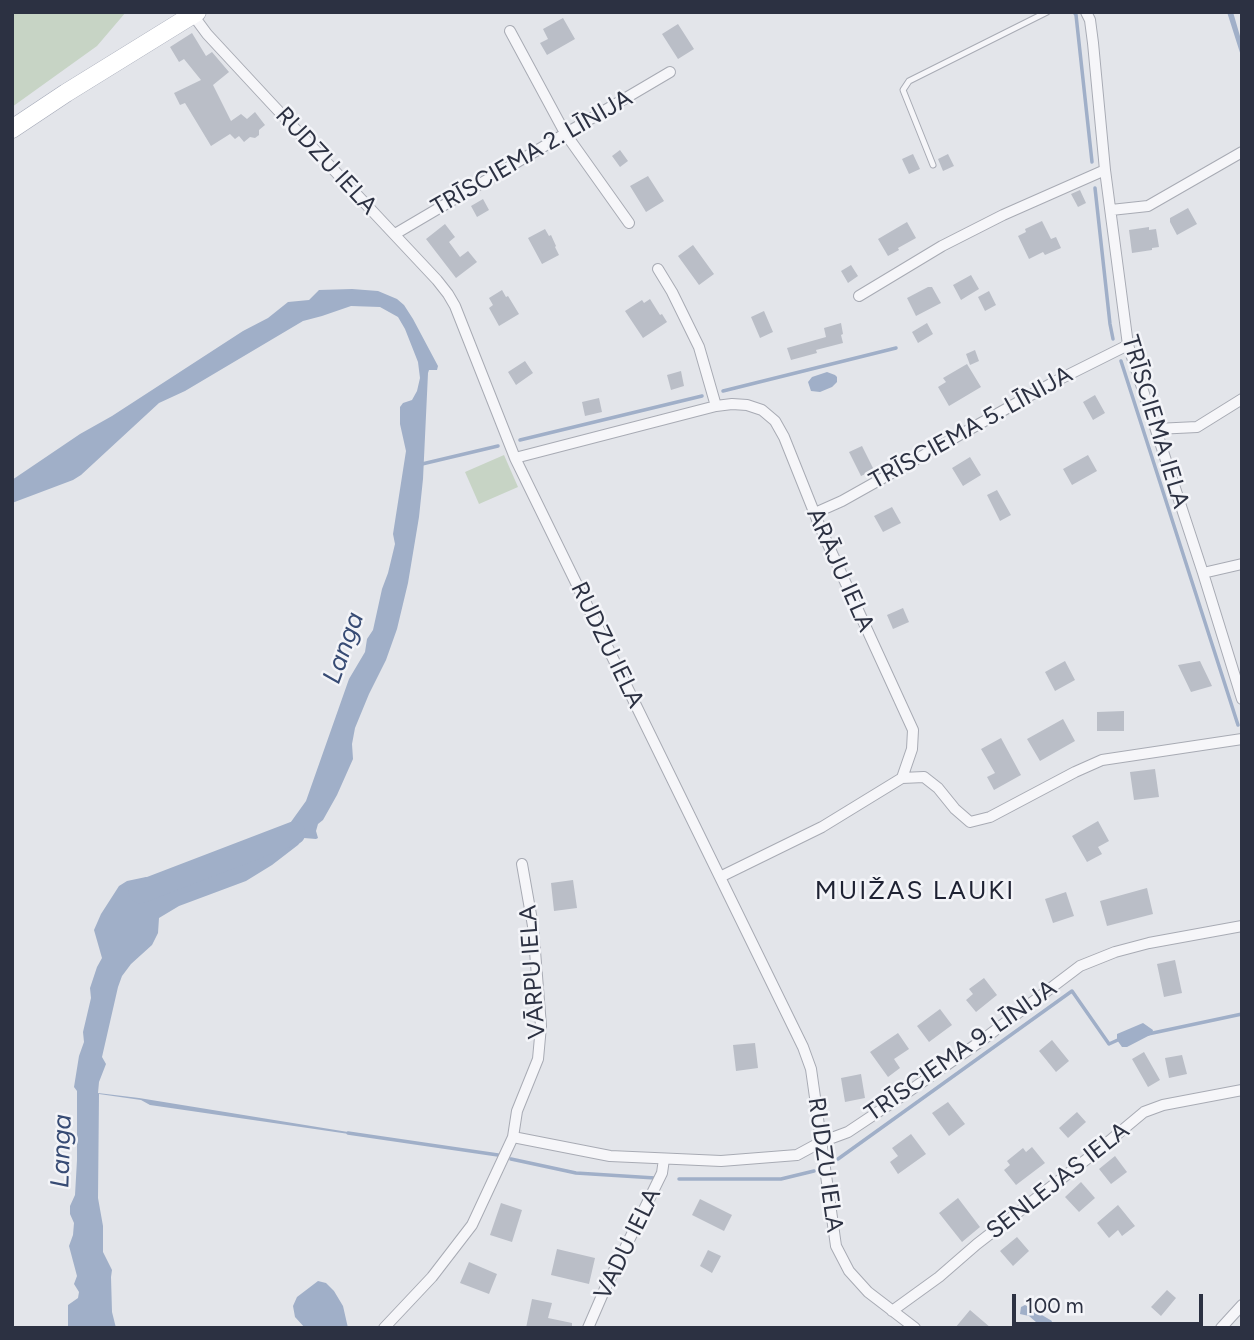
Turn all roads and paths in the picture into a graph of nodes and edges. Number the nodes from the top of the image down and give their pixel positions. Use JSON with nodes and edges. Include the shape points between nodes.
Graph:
{"nodes":[{"id":1,"x":1047,"y":12,"type":"edge"},
{"id":2,"x":1086,"y":12,"type":"edge"},
{"id":3,"x":195,"y":14,"type":"edge"},
{"id":4,"x":510,"y":31,"type":"dead end"},
{"id":5,"x":670,"y":72,"type":"dead end"},
{"id":6,"x":12,"y":129,"type":"edge"},
{"id":7,"x":565,"y":133,"type":"junction"},
{"id":8,"x":1242,"y":152,"type":"edge"},
{"id":9,"x":933,"y":165,"type":"dead end"},
{"id":10,"x":1105,"y":170,"type":"junction"},
{"id":11,"x":1111,"y":210,"type":"junction"},
{"id":12,"x":629,"y":223,"type":"dead end"},
{"id":13,"x":395,"y":234,"type":"junction"},
{"id":14,"x":658,"y":269,"type":"dead end"},
{"id":15,"x":859,"y":296,"type":"dead end"},
{"id":16,"x":1128,"y":345,"type":"junction"},
{"id":17,"x":1242,"y":399,"type":"edge"},
{"id":18,"x":716,"y":406,"type":"junction"},
{"id":19,"x":1156,"y":429,"type":"junction"},
{"id":20,"x":515,"y":458,"type":"junction"},
{"id":21,"x":815,"y":513,"type":"junction"},
{"id":22,"x":1242,"y":564,"type":"edge"},
{"id":23,"x":1203,"y":573,"type":"junction"},
{"id":24,"x":1242,"y":699,"type":"edge"},
{"id":25,"x":1242,"y":739,"type":"edge"},
{"id":26,"x":902,"y":778,"type":"junction"},
{"id":27,"x":522,"y":864,"type":"dead end"},
{"id":28,"x":720,"y":877,"type":"junction"},
{"id":29,"x":1242,"y":926,"type":"edge"},
{"id":30,"x":1242,"y":1090,"type":"edge"},
{"id":31,"x":513,"y":1137,"type":"junction"},
{"id":32,"x":821,"y":1142,"type":"junction"},
{"id":33,"x":664,"y":1159,"type":"junction"},
{"id":34,"x":1242,"y":1305,"type":"edge"},
{"id":35,"x":892,"y":1311,"type":"junction"},
{"id":36,"x":384,"y":1328,"type":"edge"},
{"id":37,"x":588,"y":1328,"type":"edge"},
{"id":38,"x":915,"y":1328,"type":"edge"},
{"id":39,"x":1221,"y":1328,"type":"edge"}],
"edges":[{"from":1,"to":9,"type":"lane","via":[[909,81],[903,90]]},
{"from":2,"to":10,"type":"street","name":"TRĪSCIEMA IELA"},
{"from":3,"to":6,"type":"main road"},
{"from":3,"to":13,"type":"street","name":"RUDZU IELA","via":[[207,34]]},
{"from":4,"to":7,"type":"street"},
{"from":5,"to":7,"type":"street","name":"TRĪSCIEMA 2. LĪNIJA"},
{"from":7,"to":12,"type":"street"},
{"from":7,"to":13,"type":"street","name":"TRĪSCIEMA 2. LĪNIJA"},
{"from":8,"to":11,"type":"street","via":[[1148,206]]},
{"from":10,"to":11,"type":"street","name":"TRĪSCIEMA IELA"},
{"from":10,"to":15,"type":"street","via":[[942,246]]},
{"from":11,"to":16,"type":"street","name":"TRĪSCIEMA IELA"},
{"from":13,"to":20,"type":"street","name":"RUDZU IELA","via":[[455,306]]},
{"from":14,"to":18,"type":"street","via":[[699,347]]},
{"from":16,"to":19,"type":"street","name":"TRĪSCIEMA IELA"},
{"from":16,"to":21,"type":"street","name":"TRĪSCIEMA 5. LĪNIJA"},
{"from":17,"to":19,"type":"street","via":[[1197,427]]},
{"from":18,"to":20,"type":"street","name":"ARĀJU IELA"},
{"from":18,"to":21,"type":"street","name":"ARĀJU IELA","via":[[747,405],[775,421]]},
{"from":19,"to":23,"type":"street","name":"TRĪSCIEMA IELA"},
{"from":20,"to":28,"type":"street","name":"RUDZU IELA"},
{"from":21,"to":26,"type":"street","name":"ARĀJU IELA","via":[[913,730]]},
{"from":22,"to":23,"type":"street"},
{"from":23,"to":24,"type":"street","name":"TRĪSCIEMA IELA"},
{"from":25,"to":26,"type":"street","via":[[1102,760],[990,817],[970,822],[924,777]]},
{"from":26,"to":28,"type":"street","via":[[822,827]]},
{"from":27,"to":31,"type":"street","name":"VĀRPU IELA","via":[[533,926],[541,1026],[538,1059],[517,1111]]},
{"from":28,"to":32,"type":"street","name":"RUDZU IELA","via":[[803,1047],[811,1069]]},
{"from":29,"to":32,"type":"street","name":"TRĪSCIEMA 9. LĪNIJA","via":[[1149,943],[1080,966],[905,1094],[848,1132]]},
{"from":30,"to":35,"type":"street","name":"SENLEJAS IELA","via":[[1144,1112]]},
{"from":31,"to":33,"type":"street","name":"TRĪSCIEMA 9. LĪNIJA","via":[[610,1156]]},
{"from":31,"to":36,"type":"street","name":"VĀRPU IELA","via":[[472,1225]]},
{"from":32,"to":33,"type":"street","name":"TRĪSCIEMA 9. LĪNIJA","via":[[797,1154],[721,1161]]},
{"from":32,"to":35,"type":"street","name":"RUDZU IELA","via":[[836,1246],[849,1271]]},
{"from":33,"to":37,"type":"street","name":"VADU IELA","via":[[662,1173]]},
{"from":34,"to":39,"type":"street"},
{"from":35,"to":38,"type":"street","name":"RUDZU IELA"}]}
